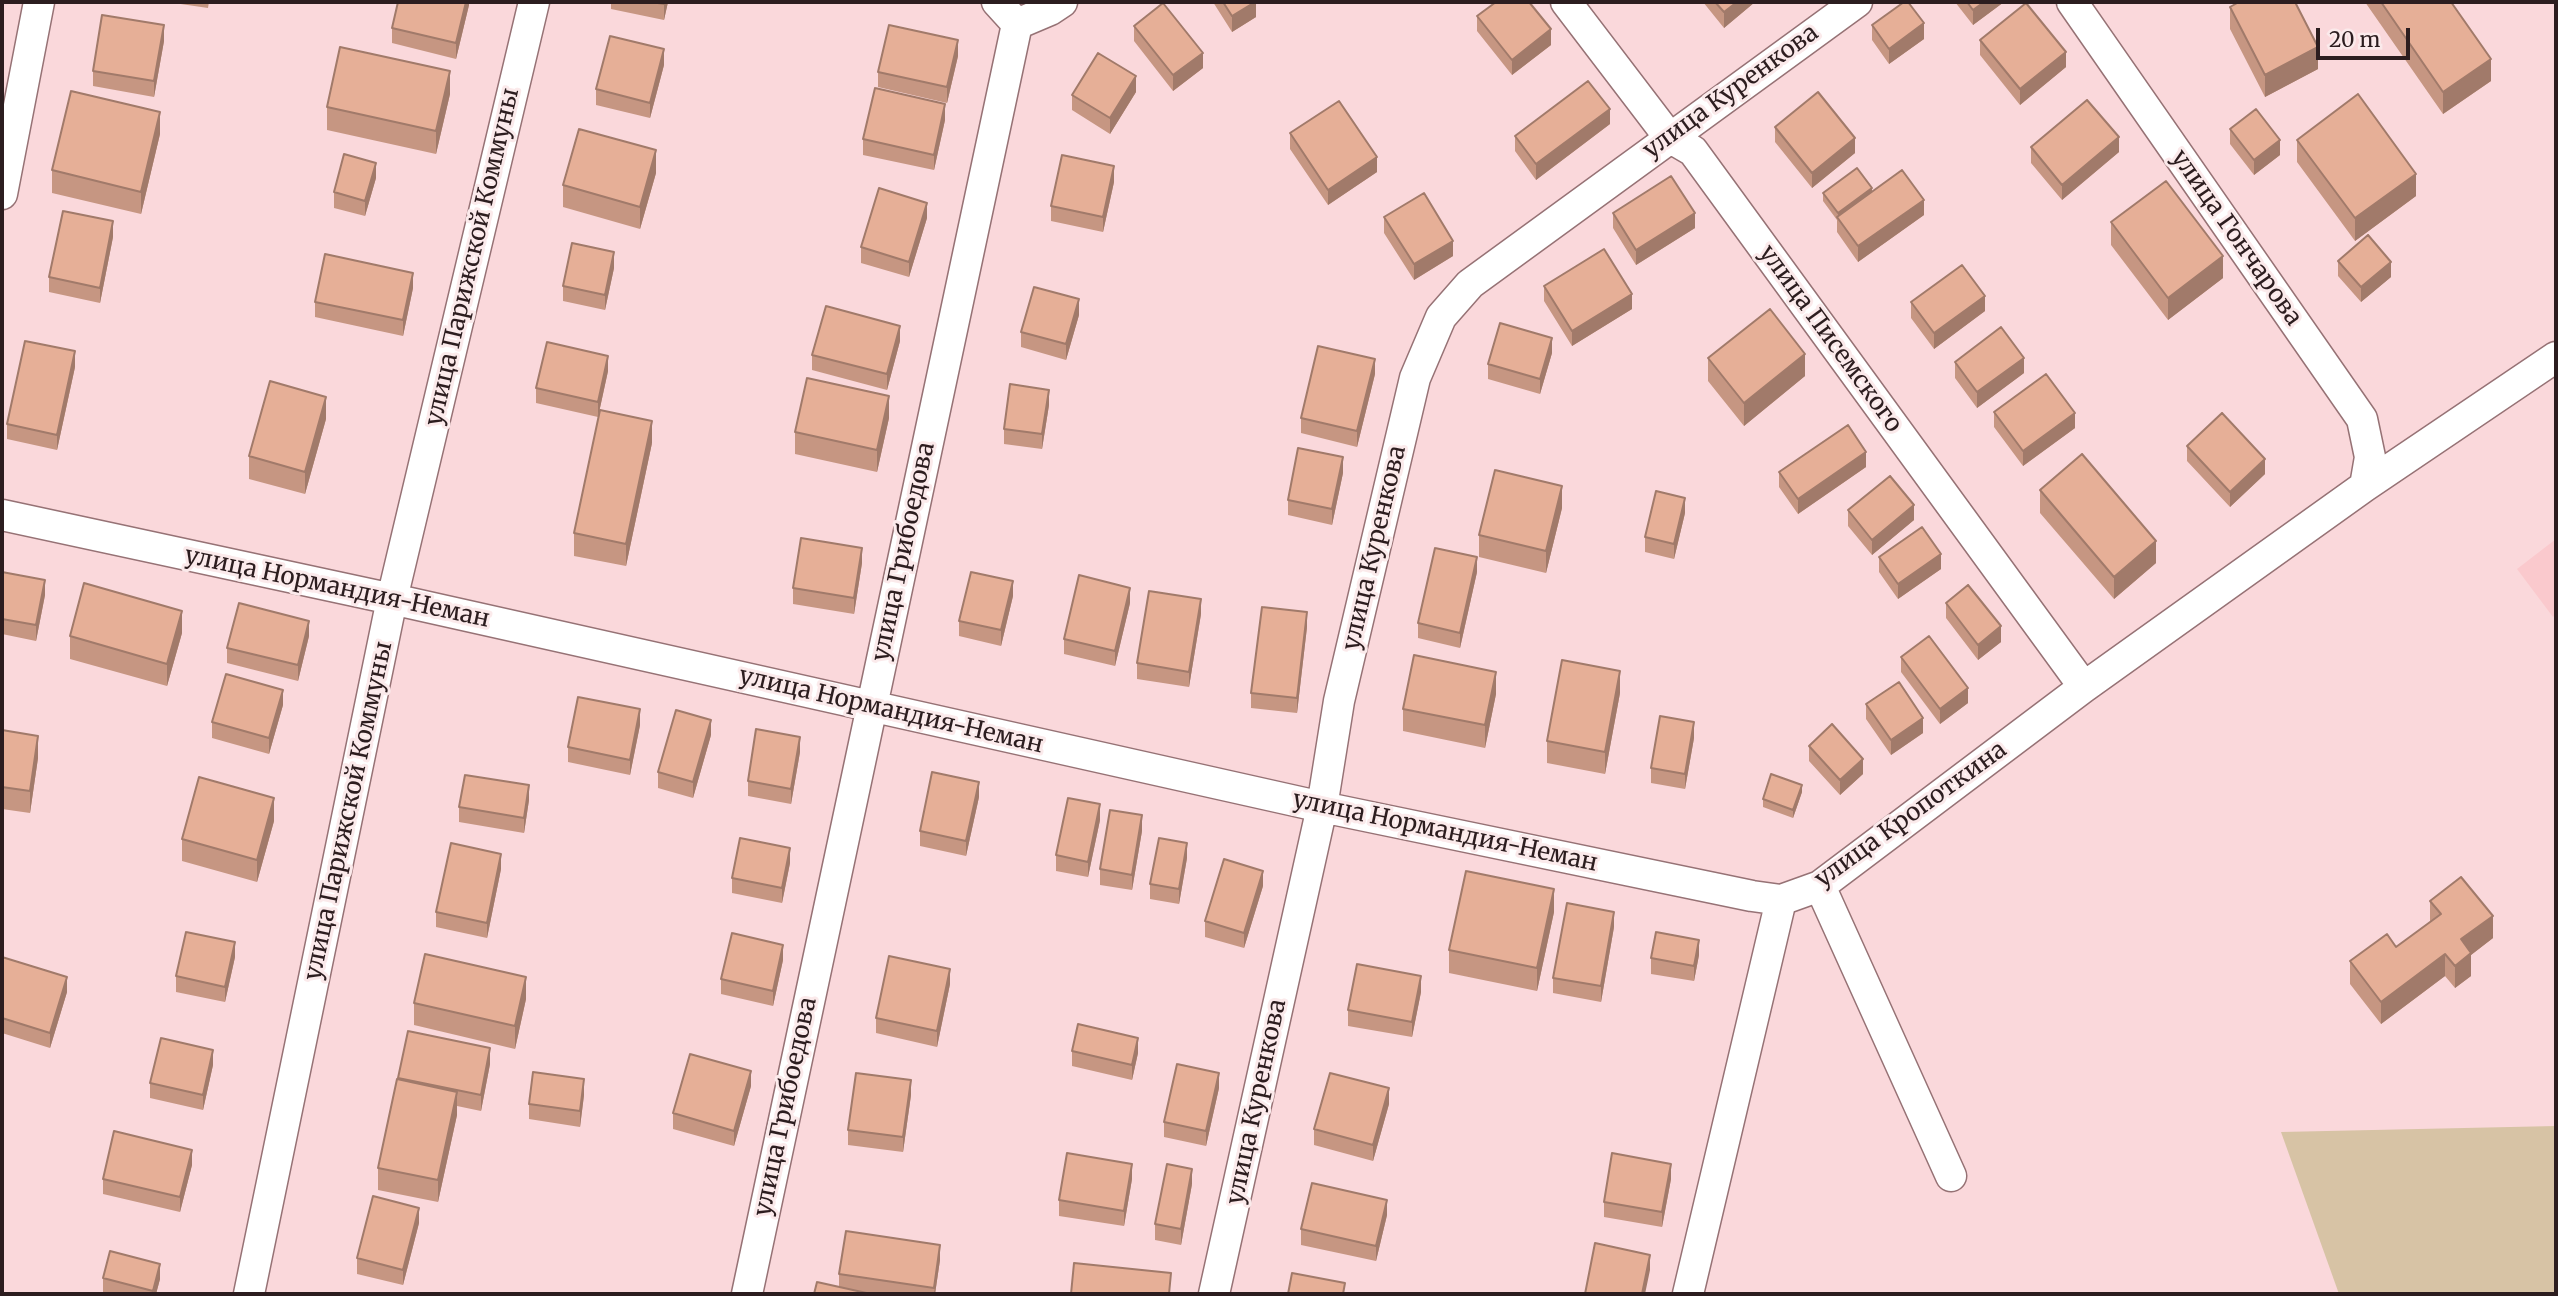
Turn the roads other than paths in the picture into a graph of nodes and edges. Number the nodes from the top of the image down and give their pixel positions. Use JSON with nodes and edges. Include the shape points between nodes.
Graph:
{"nodes":[{"id":1,"x":39,"y":2,"type":"edge"},
{"id":2,"x":534,"y":2,"type":"edge"},
{"id":3,"x":997,"y":2,"type":"edge"},
{"id":4,"x":1062,"y":2,"type":"edge"},
{"id":5,"x":1566,"y":2,"type":"edge"},
{"id":6,"x":1857,"y":2,"type":"edge"},
{"id":7,"x":2072,"y":2,"type":"edge"},
{"id":8,"x":1017,"y":24,"type":"junction"},
{"id":9,"x":1670,"y":137,"type":"junction"},
{"id":10,"x":2,"y":194,"type":"edge"},
{"id":11,"x":2556,"y":357,"type":"edge"},
{"id":12,"x":2365,"y":486,"type":"junction"},
{"id":13,"x":2,"y":516,"type":"edge"},
{"id":14,"x":392,"y":599,"type":"junction"},
{"id":15,"x":2084,"y":687,"type":"junction"},
{"id":16,"x":871,"y":707,"type":"junction"},
{"id":17,"x":1322,"y":807,"type":"junction"},
{"id":18,"x":1820,"y":886,"type":"junction"},
{"id":19,"x":1781,"y":900,"type":"junction"},
{"id":20,"x":1951,"y":1176,"type":"dead end"},
{"id":21,"x":249,"y":1294,"type":"edge"},
{"id":22,"x":747,"y":1294,"type":"edge"},
{"id":23,"x":1214,"y":1294,"type":"edge"},
{"id":24,"x":1688,"y":1294,"type":"edge"}],
"edges":[{"from":1,"to":10,"type":"street"},
{"from":2,"to":14,"type":"street","name":"улица Парижской Коммуны"},
{"from":3,"to":8,"type":"street"},
{"from":4,"to":8,"type":"street"},
{"from":5,"to":9,"type":"street","name":"улица Писемского"},
{"from":6,"to":9,"type":"street","name":"улица Куренкова"},
{"from":7,"to":12,"type":"street","name":"улица Гончарова","via":[[2362,419],[2370,457]]},
{"from":8,"to":16,"type":"street","name":"улица Грибоедова"},
{"from":9,"to":15,"type":"street","name":"улица Писемского","via":[[1693,151]]},
{"from":9,"to":17,"type":"street","name":"улица Куренкова","via":[[1469,284],[1441,317],[1415,378],[1339,701]]},
{"from":11,"to":12,"type":"street","name":"улица Кропоткина"},
{"from":12,"to":15,"type":"street","name":"улица Кропоткина"},
{"from":13,"to":14,"type":"street","name":"улица Нормандия-Неман"},
{"from":14,"to":16,"type":"street","name":"улица Нормандия-Неман"},
{"from":14,"to":21,"type":"street","name":"улица Парижской Коммуны"},
{"from":15,"to":18,"type":"street","name":"улица Кропоткина"},
{"from":16,"to":17,"type":"street","name":"улица Нормандия-Неман"},
{"from":16,"to":22,"type":"street","name":"улица Грибоедова"},
{"from":17,"to":19,"type":"street","name":"улица Нормандия-Неман"},
{"from":17,"to":23,"type":"street","name":"улица Куренкова"},
{"from":18,"to":19,"type":"street","name":"улица Кропоткина"},
{"from":18,"to":20,"type":"street"},
{"from":19,"to":24,"type":"street"}]}
